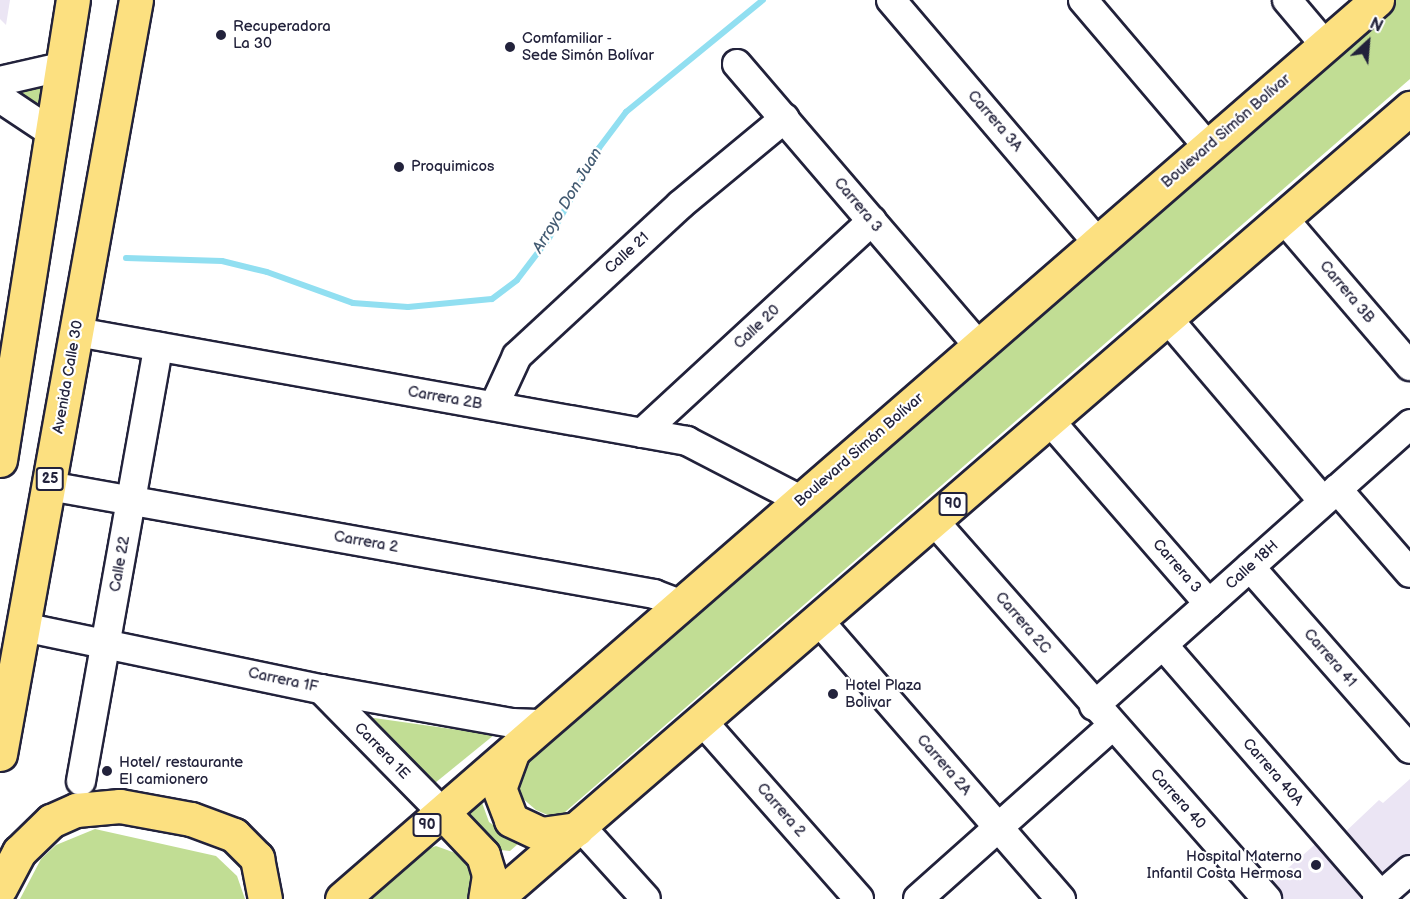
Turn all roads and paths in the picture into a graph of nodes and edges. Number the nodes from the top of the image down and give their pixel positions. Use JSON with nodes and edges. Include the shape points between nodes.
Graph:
{"nodes":[{"id":1,"x":73,"y":0,"type":"edge"},
{"id":2,"x":136,"y":0,"type":"edge"},
{"id":3,"x":891,"y":0,"type":"edge"},
{"id":4,"x":1083,"y":0,"type":"edge"},
{"id":5,"x":1287,"y":0,"type":"edge"},
{"id":6,"x":1377,"y":0,"type":"edge"},
{"id":7,"x":1325,"y":45,"type":"junction"},
{"id":8,"x":737,"y":64,"type":"dead end"},
{"id":9,"x":61,"y":67,"type":"junction"},
{"id":10,"x":0,"y":81,"type":"edge"},
{"id":11,"x":0,"y":98,"type":"edge"},
{"id":12,"x":784,"y":118,"type":"junction"},
{"id":13,"x":1406,"y":120,"type":"edge"},
{"id":14,"x":51,"y":132,"type":"junction"},
{"id":15,"x":1208,"y":147,"type":"junction"},
{"id":16,"x":1283,"y":218,"type":"junction"},
{"id":17,"x":872,"y":220,"type":"junction"},
{"id":18,"x":1098,"y":243,"type":"junction"},
{"id":19,"x":1167,"y":318,"type":"junction"},
{"id":20,"x":77,"y":332,"type":"junction"},
{"id":21,"x":979,"y":346,"type":"junction"},
{"id":22,"x":158,"y":347,"type":"junction"},
{"id":23,"x":1410,"y":366,"type":"edge"},
{"id":24,"x":494,"y":406,"type":"junction"},
{"id":25,"x":1050,"y":421,"type":"junction"},
{"id":26,"x":1410,"y":424,"type":"edge"},
{"id":27,"x":642,"y":433,"type":"junction"},
{"id":28,"x":0,"y":459,"type":"edge"},
{"id":29,"x":49,"y":486,"type":"junction"},
{"id":30,"x":1330,"y":495,"type":"junction"},
{"id":31,"x":131,"y":500,"type":"junction"},
{"id":32,"x":801,"y":500,"type":"junction"},
{"id":33,"x":934,"y":521,"type":"junction"},
{"id":34,"x":1250,"y":567,"type":"junction"},
{"id":35,"x":1410,"y":573,"type":"edge"},
{"id":36,"x":1209,"y":604,"type":"junction"},
{"id":37,"x":682,"y":605,"type":"junction"},
{"id":38,"x":819,"y":621,"type":"junction"},
{"id":39,"x":23,"y":627,"type":"junction"},
{"id":40,"x":106,"y":643,"type":"junction"},
{"id":41,"x":1163,"y":645,"type":"junction"},
{"id":42,"x":321,"y":689,"type":"junction"},
{"id":43,"x":1103,"y":716,"type":"junction"},
{"id":44,"x":703,"y":722,"type":"junction"},
{"id":45,"x":544,"y":724,"type":"junction"},
{"id":46,"x":1410,"y":749,"type":"edge"},
{"id":47,"x":512,"y":751,"type":"junction"},
{"id":48,"x":0,"y":754,"type":"edge"},
{"id":49,"x":81,"y":781,"type":"dead end"},
{"id":50,"x":443,"y":813,"type":"junction"},
{"id":51,"x":579,"y":827,"type":"junction"},
{"id":52,"x":998,"y":828,"type":"junction"},
{"id":53,"x":1410,"y":870,"type":"edge"},
{"id":54,"x":0,"y":888,"type":"edge"},
{"id":55,"x":1381,"y":898,"type":"edge"},
{"id":56,"x":265,"y":899,"type":"edge"},
{"id":57,"x":342,"y":899,"type":"edge"},
{"id":58,"x":485,"y":899,"type":"edge"},
{"id":59,"x":495,"y":899,"type":"edge"},
{"id":60,"x":646,"y":899,"type":"edge"},
{"id":61,"x":859,"y":899,"type":"edge"},
{"id":62,"x":918,"y":899,"type":"edge"},
{"id":63,"x":1061,"y":899,"type":"edge"},
{"id":64,"x":1267,"y":899,"type":"edge"}],
"edges":[{"from":1,"to":9,"type":"highway"},
{"from":2,"to":20,"type":"highway","name":"Avenida Calle 30","number":"25"},
{"from":3,"to":18,"type":"street","name":"Carrera 3A"},
{"from":4,"to":15,"type":"street"},
{"from":5,"to":7,"type":"street"},
{"from":6,"to":7,"type":"highway","name":"Boulevard Simón Bolívar","number":"90"},
{"from":7,"to":15,"type":"highway","name":"Boulevard Simón Bolívar","number":"90"},
{"from":8,"to":12,"type":"street","name":"Carrera 3"},
{"from":9,"to":10,"type":"street"},
{"from":9,"to":14,"type":"highway"},
{"from":11,"to":14,"type":"street"},
{"from":12,"to":17,"type":"street","name":"Carrera 3"},
{"from":12,"to":24,"type":"street","name":"Calle 21","via":[[680,206],[517,356]]},
{"from":13,"to":16,"type":"highway","number":"90"},
{"from":14,"to":28,"type":"highway"},
{"from":15,"to":18,"type":"highway","name":"Boulevard Simón Bolívar","number":"90"},
{"from":16,"to":19,"type":"highway","number":"90"},
{"from":16,"to":23,"type":"street","name":"Carrera 3B"},
{"from":17,"to":21,"type":"street","name":"Carrera 3"},
{"from":17,"to":27,"type":"street","name":"Calle 20"},
{"from":18,"to":21,"type":"highway","name":"Boulevard Simón Bolívar","number":"90"},
{"from":19,"to":25,"type":"highway","number":"90"},
{"from":19,"to":30,"type":"street"},
{"from":20,"to":22,"type":"street","name":"Carrera 2B"},
{"from":20,"to":29,"type":"highway","name":"Avenida Calle 30","number":"25"},
{"from":21,"to":32,"type":"highway","name":"Boulevard Simón Bolívar","number":"90"},
{"from":22,"to":24,"type":"street","name":"Carrera 2B"},
{"from":22,"to":31,"type":"street","name":"Calle 22"},
{"from":24,"to":27,"type":"street","name":"Carrera 2B"},
{"from":25,"to":33,"type":"highway","number":"90"},
{"from":25,"to":36,"type":"street","name":"Carrera 3"},
{"from":26,"to":30,"type":"street","name":"Calle 18H"},
{"from":27,"to":32,"type":"street","name":"Carrera 2B","via":[[687,441]]},
{"from":29,"to":31,"type":"street","name":"Carrera 2"},
{"from":29,"to":39,"type":"highway","name":"Avenida Calle 30","number":"25"},
{"from":30,"to":34,"type":"street","name":"Calle 18H"},
{"from":30,"to":35,"type":"street"},
{"from":31,"to":37,"type":"street","name":"Carrera 2","via":[[654,594]]},
{"from":31,"to":40,"type":"street","name":"Calle 22"},
{"from":32,"to":37,"type":"highway","name":"Boulevard Simón Bolívar","number":"90"},
{"from":33,"to":38,"type":"highway","number":"90"},
{"from":33,"to":43,"type":"street","name":"Carrera 2C"},
{"from":34,"to":36,"type":"street","name":"Calle 18H"},
{"from":34,"to":46,"type":"street","name":"Carrera 41"},
{"from":36,"to":41,"type":"street","name":"Calle 18H"},
{"from":37,"to":45,"type":"highway","name":"Boulevard Simón Bolívar","number":"90"},
{"from":38,"to":44,"type":"highway","number":"90"},
{"from":38,"to":52,"type":"street","name":"Carrera 2A"},
{"from":39,"to":40,"type":"street","name":"Carrera 1F"},
{"from":39,"to":48,"type":"highway","name":"Avenida Calle 30","number":"25"},
{"from":40,"to":42,"type":"street","name":"Carrera 1F"},
{"from":40,"to":49,"type":"street","name":"Calle 22"},
{"from":41,"to":43,"type":"street","name":"Calle 18H"},
{"from":41,"to":55,"type":"street","name":"Carrera 40A"},
{"from":42,"to":45,"type":"street","name":"Carrera 1F","via":[[512,723]]},
{"from":42,"to":50,"type":"street","name":"Carrera 1E"},
{"from":43,"to":52,"type":"street","name":"Calle 18H"},
{"from":43,"to":64,"type":"street","name":"Carrera 40"},
{"from":44,"to":51,"type":"highway","number":"90"},
{"from":44,"to":61,"type":"street","name":"Carrera 2"},
{"from":45,"to":47,"type":"highway","name":"Boulevard Simón Bolívar","number":"90"},
{"from":47,"to":50,"type":"highway","name":"Boulevard Simón Bolívar","number":"90"},
{"from":47,"to":51,"type":"highway","via":[[499,788],[511,820],[541,834]]},
{"from":50,"to":57,"type":"highway","name":"Boulevard Simón Bolívar","number":"90"},
{"from":50,"to":58,"type":"highway","via":[[483,855],[489,874]]},
{"from":51,"to":59,"type":"highway","number":"90"},
{"from":51,"to":60,"type":"street"},
{"from":52,"to":62,"type":"street","name":"Calle 18H"},
{"from":52,"to":63,"type":"street","name":"Carrera 2A"},
{"from":53,"to":55,"type":"street"},
{"from":54,"to":56,"type":"highway","via":[[19,852],[51,821],[76,810],[120,806],[191,819],[234,835],[257,858]]}]}
